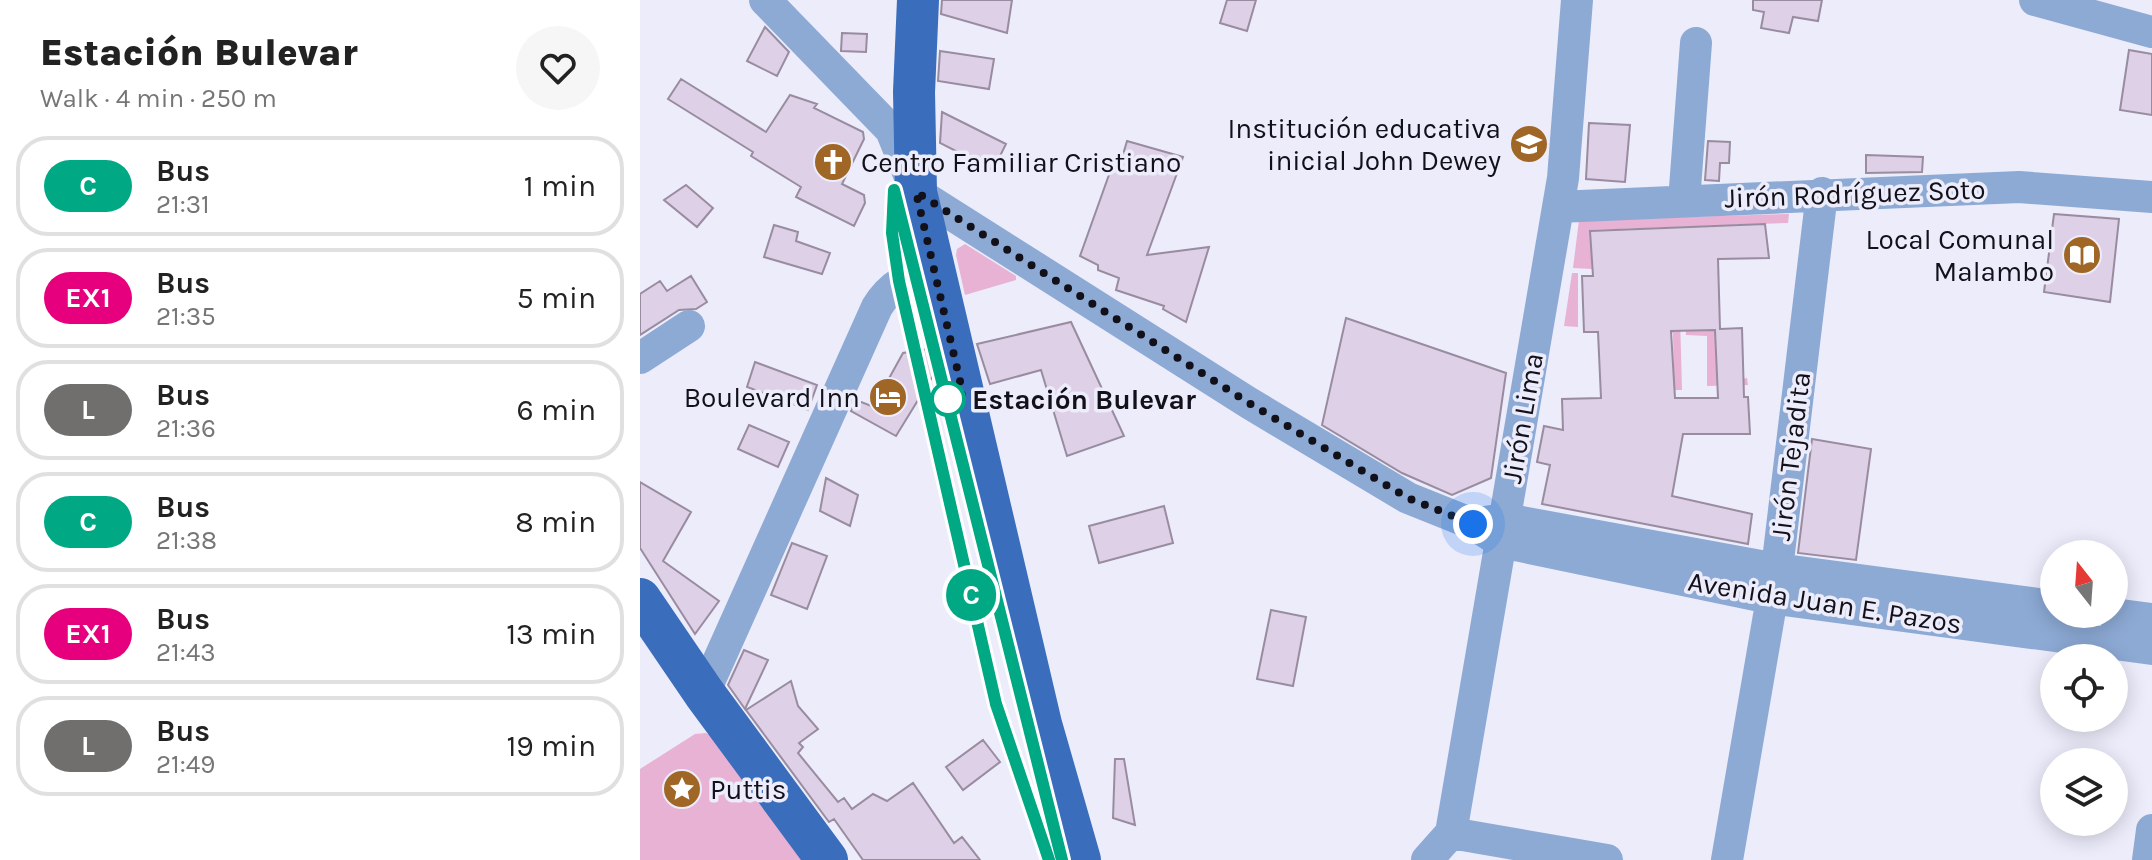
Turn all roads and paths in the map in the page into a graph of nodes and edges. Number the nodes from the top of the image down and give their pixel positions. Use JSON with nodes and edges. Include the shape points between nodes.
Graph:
{"nodes":[{"id":1,"x":765,"y":0,"type":"edge"},
{"id":2,"x":918,"y":0,"type":"edge"},
{"id":3,"x":1577,"y":0,"type":"edge"},
{"id":4,"x":2035,"y":0,"type":"edge"},
{"id":5,"x":2152,"y":32,"type":"edge"},
{"id":6,"x":1696,"y":43,"type":"dead end"},
{"id":7,"x":916,"y":192,"type":"junction"},
{"id":8,"x":1822,"y":193,"type":"junction"},
{"id":9,"x":2152,"y":197,"type":"edge"},
{"id":10,"x":1684,"y":201,"type":"junction"},
{"id":11,"x":1558,"y":207,"type":"junction"},
{"id":12,"x":934,"y":268,"type":"junction"},
{"id":13,"x":689,"y":326,"type":"dead end"},
{"id":14,"x":640,"y":358,"type":"edge"},
{"id":15,"x":1503,"y":531,"type":"junction"},
{"id":16,"x":1773,"y":584,"type":"junction"},
{"id":17,"x":640,"y":599,"type":"edge"},
{"id":18,"x":2040,"y":605,"type":"edge"},
{"id":19,"x":2128,"y":616,"type":"edge"},
{"id":20,"x":2152,"y":619,"type":"edge"},
{"id":21,"x":2152,"y":649,"type":"edge"},
{"id":22,"x":704,"y":693,"type":"junction"},
{"id":23,"x":2152,"y":830,"type":"edge"},
{"id":24,"x":1451,"y":833,"type":"junction"},
{"id":25,"x":827,"y":860,"type":"edge"},
{"id":26,"x":1080,"y":860,"type":"edge"},
{"id":27,"x":1427,"y":860,"type":"edge"},
{"id":28,"x":1607,"y":860,"type":"edge"},
{"id":29,"x":1727,"y":860,"type":"edge"},
{"id":30,"x":2148,"y":860,"type":"edge"}],
"edges":[{"from":1,"to":7,"type":"street","via":[[891,130]]},
{"from":2,"to":7,"type":"main road"},
{"from":3,"to":11,"type":"street","name":"Jirón Lima"},
{"from":4,"to":5,"type":"street"},
{"from":6,"to":10,"type":"street"},
{"from":7,"to":12,"type":"main road"},
{"from":7,"to":15,"type":"street","via":[[1408,498]]},
{"from":8,"to":9,"type":"street","name":"Jirón Rodríguez Soto","via":[[2019,187]]},
{"from":8,"to":10,"type":"street","name":"Jirón Rodríguez Soto"},
{"from":8,"to":16,"type":"street","name":"Jirón Tejadita"},
{"from":10,"to":11,"type":"street","name":"Jirón Rodríguez Soto"},
{"from":11,"to":15,"type":"street","name":"Jirón Lima"},
{"from":12,"to":22,"type":"street","via":[[899,281],[877,307]]},
{"from":12,"to":26,"type":"main road","via":[[1041,724]]},
{"from":13,"to":14,"type":"street"},
{"from":15,"to":16,"type":"street","name":"Avenida Juan E. Pazos"},
{"from":15,"to":24,"type":"street","name":"Jirón Lima"},
{"from":16,"to":18,"type":"street","name":"Avenida Juan E. Pazos"},
{"from":16,"to":21,"type":"street","name":"Avenida Juan E. Pazos"},
{"from":16,"to":29,"type":"street","name":"Jirón Tejadita"},
{"from":17,"to":22,"type":"main road"},
{"from":19,"to":20,"type":"street"},
{"from":22,"to":25,"type":"main road"},
{"from":23,"to":30,"type":"street"},
{"from":24,"to":27,"type":"street"},
{"from":24,"to":28,"type":"street"}]}
